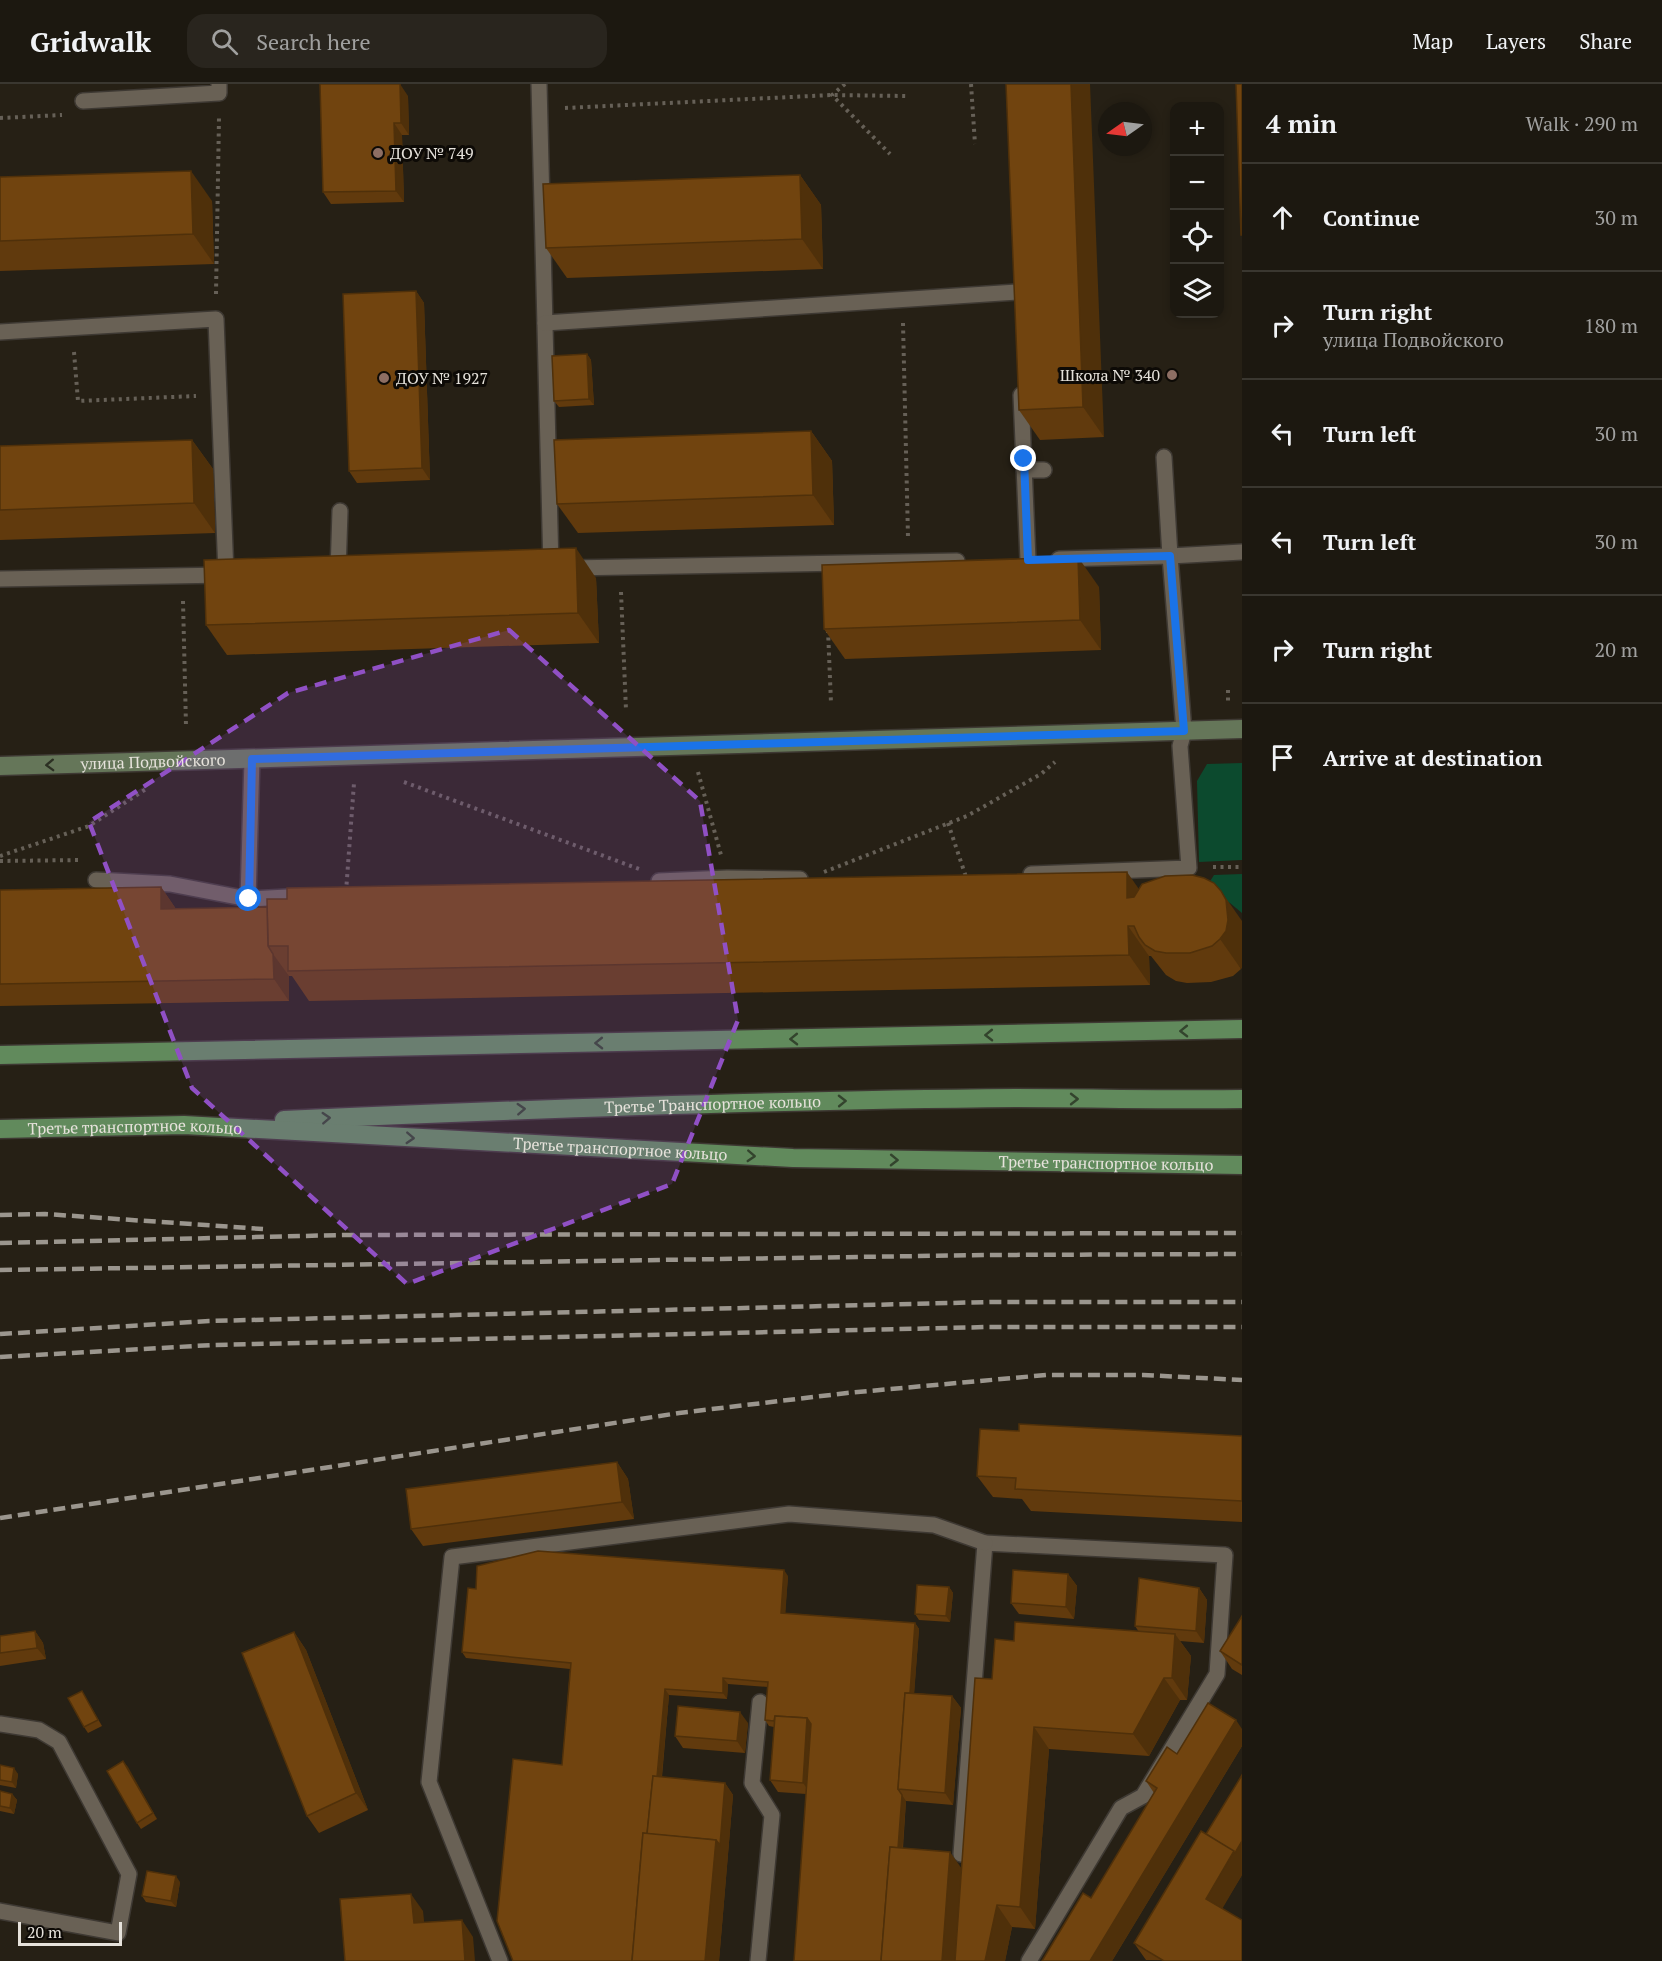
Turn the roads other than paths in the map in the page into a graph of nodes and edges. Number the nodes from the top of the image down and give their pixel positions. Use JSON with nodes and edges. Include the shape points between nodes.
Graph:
{"nodes":[{"id":1,"x":539,"y":84,"type":"edge"},
{"id":2,"x":219,"y":88,"type":"edge"},
{"id":3,"x":83,"y":101,"type":"road end"},
{"id":4,"x":1017,"y":292,"type":"edge"},
{"id":5,"x":545,"y":323,"type":"junction"},
{"id":6,"x":0,"y":332,"type":"edge"},
{"id":7,"x":1021,"y":376,"type":"edge"},
{"id":8,"x":1164,"y":457,"type":"dead end"},
{"id":9,"x":1024,"y":470,"type":"junction"},
{"id":10,"x":1044,"y":470,"type":"dead end"},
{"id":11,"x":340,"y":511,"type":"dead end"},
{"id":12,"x":1242,"y":552,"type":"edge"},
{"id":13,"x":1170,"y":556,"type":"junction"},
{"id":14,"x":968,"y":561,"type":"edge"},
{"id":15,"x":338,"y":572,"type":"edge"},
{"id":16,"x":0,"y":579,"type":"edge"},
{"id":17,"x":1242,"y":729,"type":"edge"},
{"id":18,"x":1184,"y":731,"type":"junction"},
{"id":19,"x":252,"y":759,"type":"junction"},
{"id":20,"x":0,"y":766,"type":"edge"},
{"id":21,"x":1013,"y":875,"type":"edge"},
{"id":22,"x":812,"y":879,"type":"edge"},
{"id":23,"x":96,"y":880,"type":"road end"},
{"id":24,"x":647,"y":882,"type":"edge"},
{"id":25,"x":346,"y":894,"type":"edge"},
{"id":26,"x":249,"y":899,"type":"junction"},
{"id":27,"x":1242,"y":1029,"type":"edge"},
{"id":28,"x":0,"y":1055,"type":"edge"},
{"id":29,"x":1242,"y":1099,"type":"edge"},
{"id":30,"x":184,"y":1125,"type":"junction"},
{"id":31,"x":0,"y":1129,"type":"edge"},
{"id":32,"x":1242,"y":1165,"type":"edge"},
{"id":33,"x":985,"y":1543,"type":"junction"},
{"id":34,"x":760,"y":1702,"type":"dead end"},
{"id":35,"x":0,"y":1724,"type":"edge"},
{"id":36,"x":962,"y":1854,"type":"edge"},
{"id":37,"x":0,"y":1911,"type":"edge"},
{"id":38,"x":500,"y":1961,"type":"edge"},
{"id":39,"x":758,"y":1961,"type":"edge"},
{"id":40,"x":1029,"y":1961,"type":"edge"}],
"edges":[{"from":1,"to":5,"type":"lane"},
{"from":2,"to":3,"type":"lane"},
{"from":4,"to":5,"type":"lane"},
{"from":5,"to":14,"type":"lane","via":[[545,569]]},
{"from":6,"to":16,"type":"lane","via":[[216,319],[232,574]]},
{"from":7,"to":9,"type":"lane"},
{"from":8,"to":13,"type":"lane"},
{"from":9,"to":10,"type":"lane"},
{"from":9,"to":13,"type":"lane","via":[[1022,560]]},
{"from":11,"to":15,"type":"lane"},
{"from":12,"to":13,"type":"lane"},
{"from":13,"to":18,"type":"lane"},
{"from":17,"to":18,"type":"street","name":"улица Подвойского"},
{"from":18,"to":19,"type":"street","name":"улица Подвойского"},
{"from":18,"to":21,"type":"lane","via":[[1180,746],[1189,868]]},
{"from":19,"to":20,"type":"street","name":"улица Подвойского","one_way":true},
{"from":19,"to":26,"type":"lane"},
{"from":22,"to":24,"type":"lane"},
{"from":23,"to":26,"type":"lane","via":[[170,884]]},
{"from":25,"to":26,"type":"lane"},
{"from":27,"to":28,"type":"main road","one_way":true},
{"from":30,"to":29,"type":"main road","name":"Третье Транспортное кольцо","one_way":true,"via":[[750,1102]]},
{"from":30,"to":31,"type":"main road","name":"Третье транспортное кольцо"},
{"from":30,"to":32,"type":"main road","name":"Третье транспортное кольцо","one_way":true,"via":[[793,1158]]},
{"from":33,"to":36,"type":"lane"},
{"from":33,"to":38,"type":"lane","via":[[934,1525],[789,1514],[452,1557],[429,1782]]},
{"from":33,"to":40,"type":"lane","via":[[1225,1555],[1216,1674],[1143,1796],[1121,1808]]},
{"from":34,"to":39,"type":"lane","via":[[752,1783],[772,1815]]},
{"from":35,"to":37,"type":"lane","via":[[39,1730],[59,1742],[129,1874],[118,1933]]}]}
